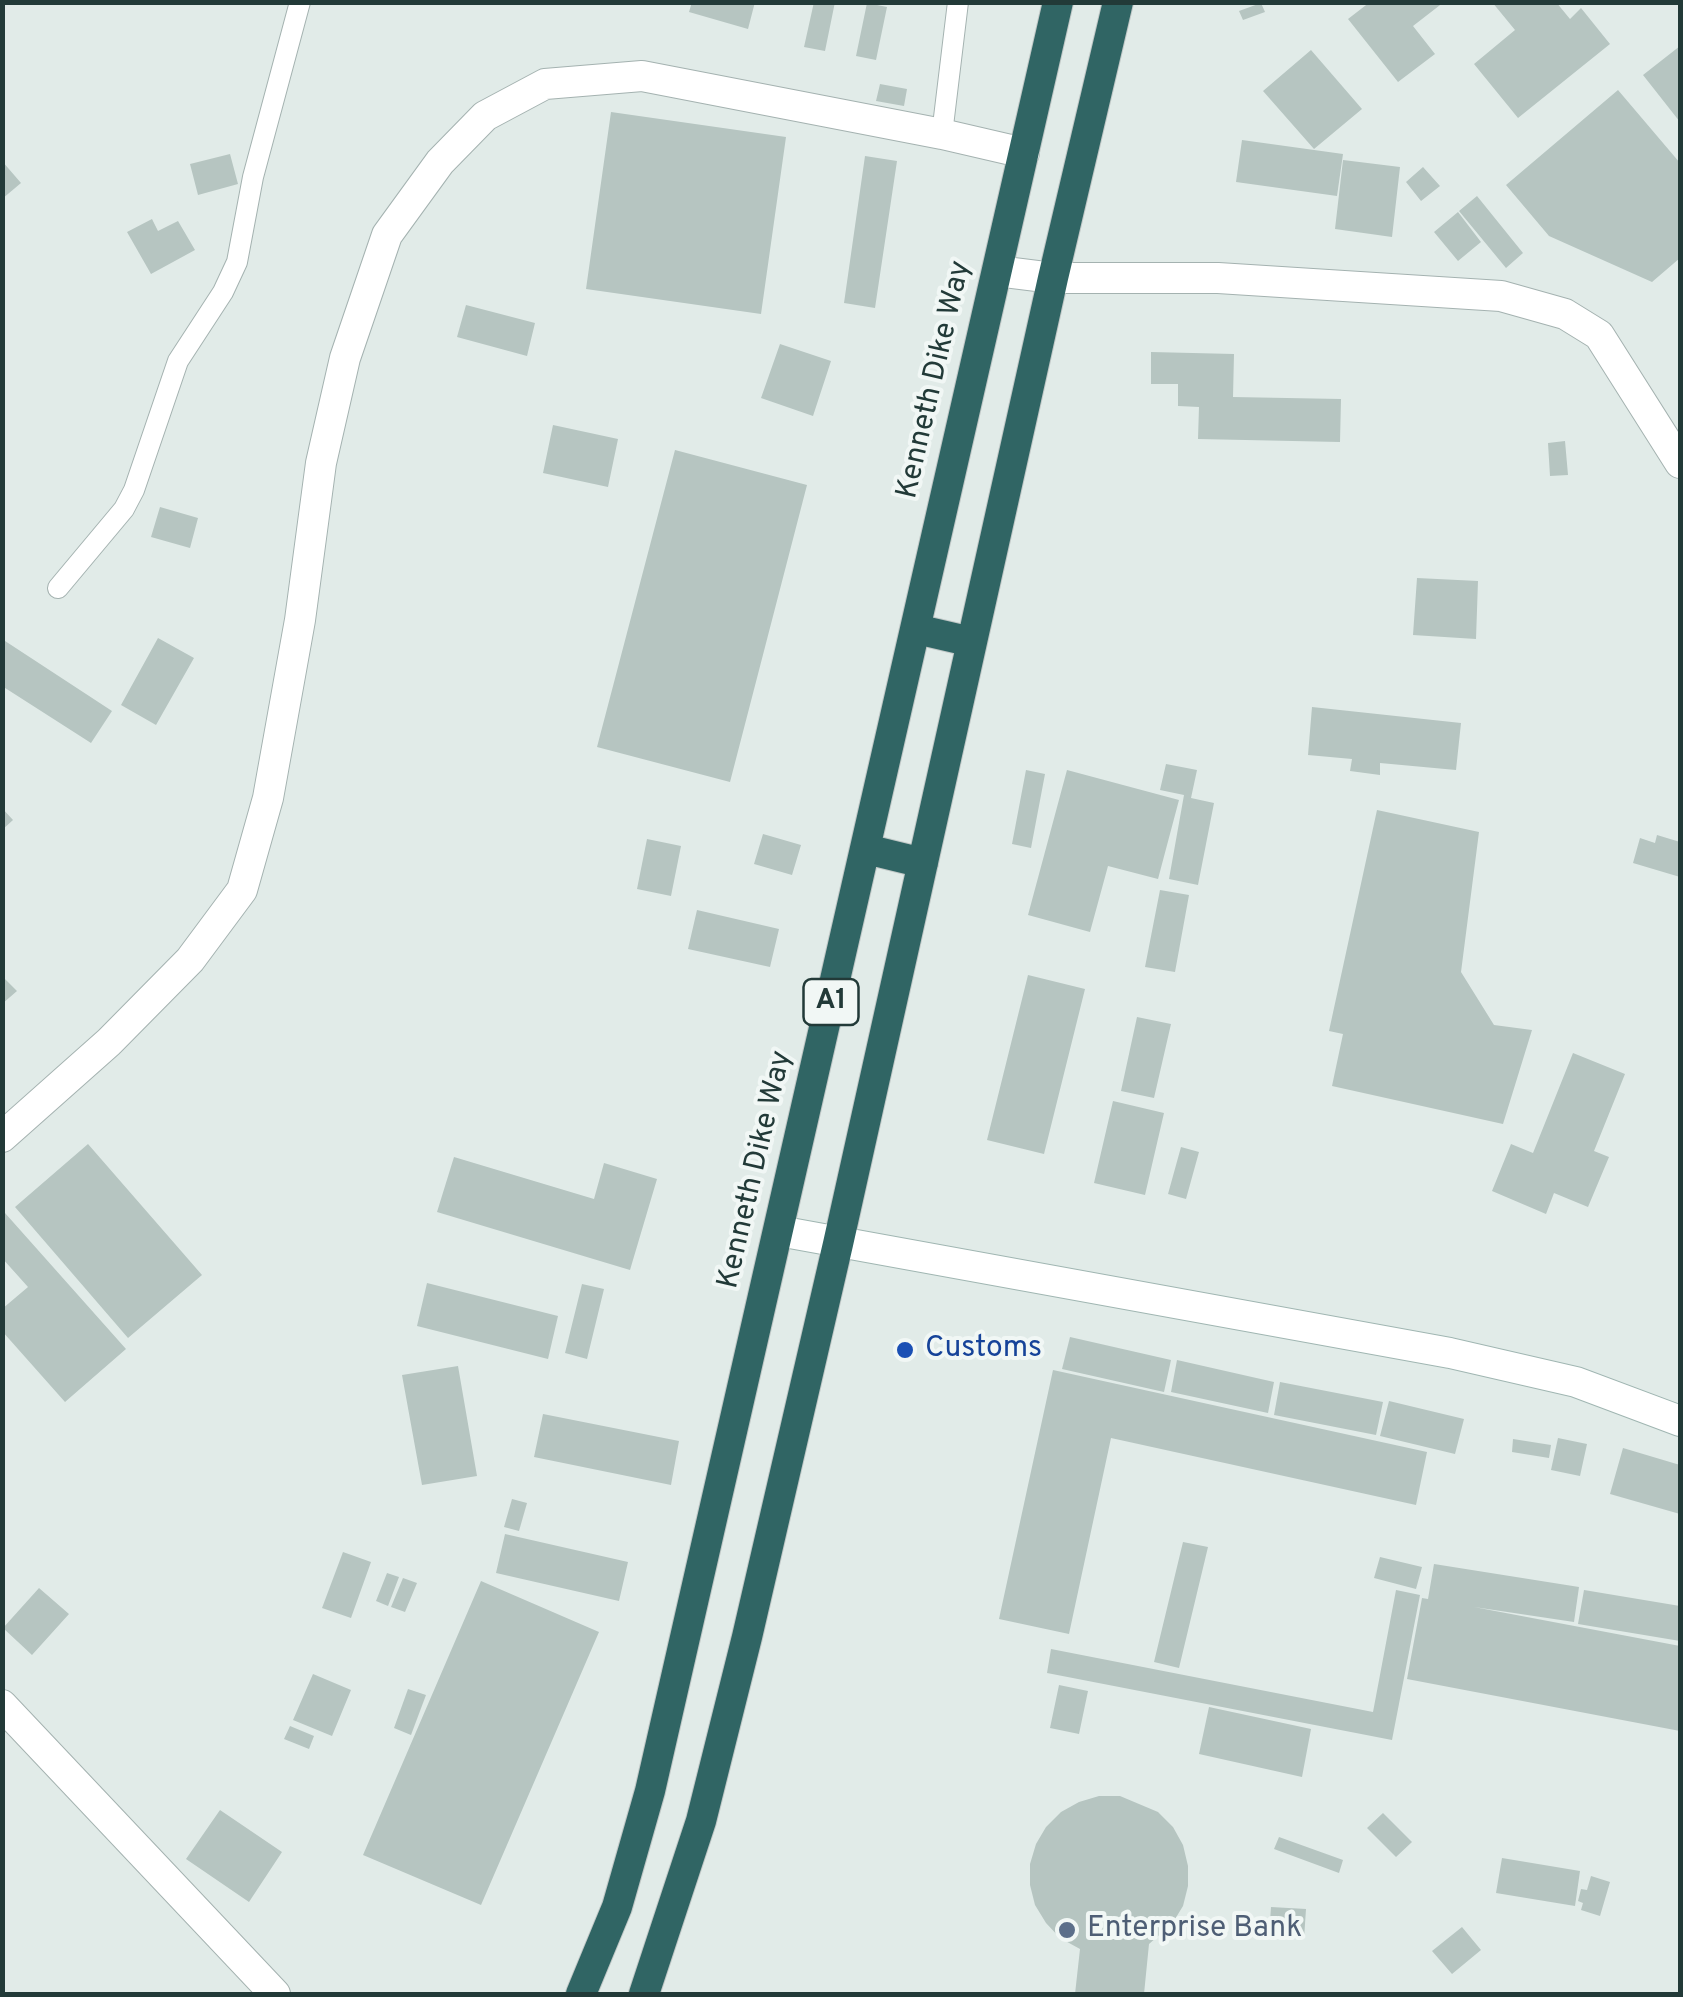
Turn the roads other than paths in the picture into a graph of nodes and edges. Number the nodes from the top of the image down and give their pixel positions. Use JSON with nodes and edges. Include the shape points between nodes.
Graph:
{"nodes":[{"id":1,"x":300,"y":2,"type":"edge"},
{"id":2,"x":958,"y":2,"type":"edge"},
{"id":3,"x":1058,"y":2,"type":"edge"},
{"id":4,"x":1118,"y":2,"type":"edge"},
{"id":5,"x":942,"y":134,"type":"junction"},
{"id":6,"x":1024,"y":153,"type":"junction"},
{"id":7,"x":997,"y":272,"type":"junction"},
{"id":8,"x":1052,"y":278,"type":"junction"},
{"id":9,"x":1680,"y":463,"type":"edge"},
{"id":10,"x":58,"y":588,"type":"dead end"},
{"id":11,"x":916,"y":629,"type":"junction"},
{"id":12,"x":972,"y":642,"type":"junction"},
{"id":13,"x":866,"y":849,"type":"junction"},
{"id":14,"x":923,"y":863,"type":"junction"},
{"id":15,"x":2,"y":1137,"type":"edge"},
{"id":16,"x":779,"y":1231,"type":"junction"},
{"id":17,"x":838,"y":1244,"type":"junction"},
{"id":18,"x":1680,"y":1422,"type":"edge"},
{"id":19,"x":2,"y":1705,"type":"edge"},
{"id":20,"x":275,"y":1994,"type":"edge"},
{"id":21,"x":581,"y":1994,"type":"edge"},
{"id":22,"x":644,"y":1994,"type":"edge"}],
"edges":[{"from":1,"to":10,"type":"lane","via":[[237,262],[178,362],[124,509]]},
{"from":2,"to":5,"type":"lane"},
{"from":3,"to":6,"type":"highway","name":"Kenneth Dike Way","number":"A1"},
{"from":4,"to":8,"type":"highway","number":"A1"},
{"from":5,"to":6,"type":"street"},
{"from":5,"to":15,"type":"street","via":[[642,76],[545,84],[485,116],[440,162],[387,235],[345,358],[320,463],[268,798],[242,890],[190,960]]},
{"from":6,"to":7,"type":"highway","name":"Kenneth Dike Way","number":"A1"},
{"from":7,"to":8,"type":"street"},
{"from":7,"to":11,"type":"highway","name":"Kenneth Dike Way","number":"A1"},
{"from":8,"to":9,"type":"street","via":[[1218,278],[1434,291],[1501,296],[1565,314],[1600,336]]},
{"from":8,"to":12,"type":"highway","number":"A1"},
{"from":11,"to":12,"type":"highway"},
{"from":11,"to":13,"type":"highway","name":"Kenneth Dike Way","number":"A1"},
{"from":12,"to":14,"type":"highway","number":"A1"},
{"from":13,"to":14,"type":"highway"},
{"from":13,"to":16,"type":"highway","name":"Kenneth Dike Way","number":"A1"},
{"from":14,"to":17,"type":"highway","number":"A1"},
{"from":16,"to":17,"type":"street"},
{"from":16,"to":21,"type":"highway","name":"Kenneth Dike Way","number":"A1","via":[[650,1791],[617,1908]]},
{"from":17,"to":18,"type":"street","via":[[1450,1354],[1576,1382]]},
{"from":17,"to":22,"type":"highway","number":"A1","via":[[701,1821]]},
{"from":19,"to":20,"type":"street"}]}
